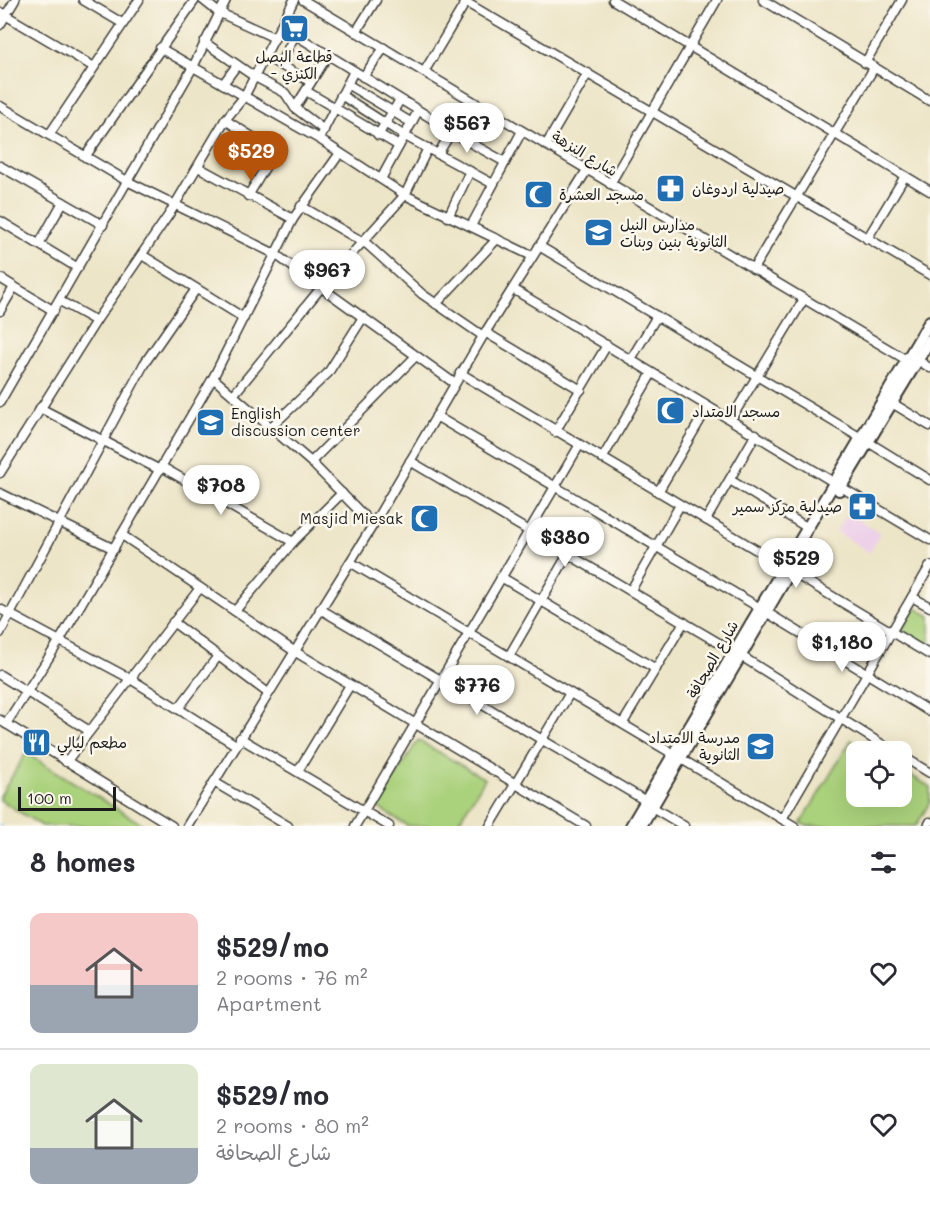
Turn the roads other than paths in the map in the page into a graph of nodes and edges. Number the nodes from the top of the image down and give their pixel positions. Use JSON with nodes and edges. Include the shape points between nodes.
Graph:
{"nodes":[{"id":1,"x":15,"y":0,"type":"edge"},
{"id":2,"x":83,"y":0,"type":"edge"},
{"id":3,"x":139,"y":0,"type":"edge"},
{"id":4,"x":181,"y":0,"type":"edge"},
{"id":5,"x":203,"y":0,"type":"edge"},
{"id":6,"x":226,"y":0,"type":"edge"},
{"id":7,"x":294,"y":0,"type":"edge"},
{"id":8,"x":303,"y":0,"type":"edge"},
{"id":9,"x":376,"y":0,"type":"edge"},
{"id":10,"x":613,"y":0,"type":"edge"},
{"id":11,"x":717,"y":0,"type":"edge"},
{"id":12,"x":763,"y":0,"type":"edge"},
{"id":13,"x":902,"y":0,"type":"edge"},
{"id":14,"x":465,"y":1,"type":"edge"},
{"id":15,"x":193,"y":3,"type":"edge"},
{"id":16,"x":218,"y":12,"type":"junction"},
{"id":17,"x":3,"y":14,"type":"edge"},
{"id":18,"x":122,"y":23,"type":"junction"},
{"id":19,"x":0,"y":26,"type":"edge"},
{"id":20,"x":280,"y":26,"type":"junction"},
{"id":21,"x":356,"y":32,"type":"junction"},
{"id":22,"x":295,"y":35,"type":"junction"},
{"id":23,"x":274,"y":38,"type":"junction"},
{"id":24,"x":204,"y":42,"type":"junction"},
{"id":25,"x":689,"y":47,"type":"junction"},
{"id":26,"x":160,"y":48,"type":"junction"},
{"id":27,"x":384,"y":48,"type":"junction"},
{"id":28,"x":328,"y":55,"type":"junction"},
{"id":29,"x":266,"y":57,"type":"junction"},
{"id":30,"x":865,"y":63,"type":"junction"},
{"id":31,"x":280,"y":64,"type":"junction"},
{"id":32,"x":237,"y":65,"type":"junction"},
{"id":33,"x":94,"y":67,"type":"junction"},
{"id":34,"x":193,"y":67,"type":"junction"},
{"id":35,"x":874,"y":68,"type":"junction"},
{"id":36,"x":354,"y":71,"type":"junction"},
{"id":37,"x":424,"y":72,"type":"junction"},
{"id":38,"x":588,"y":73,"type":"junction"},
{"id":39,"x":255,"y":77,"type":"junction"},
{"id":40,"x":363,"y":77,"type":"junction"},
{"id":41,"x":311,"y":82,"type":"junction"},
{"id":42,"x":223,"y":84,"type":"junction"},
{"id":43,"x":347,"y":84,"type":"junction"},
{"id":44,"x":306,"y":91,"type":"junction"},
{"id":45,"x":341,"y":95,"type":"junction"},
{"id":46,"x":244,"y":97,"type":"junction"},
{"id":47,"x":400,"y":100,"type":"junction"},
{"id":48,"x":930,"y":101,"type":"edge"},
{"id":49,"x":0,"y":106,"type":"edge"},
{"id":50,"x":295,"y":108,"type":"junction"},
{"id":51,"x":335,"y":108,"type":"junction"},
{"id":52,"x":393,"y":111,"type":"junction"},
{"id":53,"x":418,"y":111,"type":"junction"},
{"id":54,"x":652,"y":111,"type":"junction"},
{"id":55,"x":225,"y":120,"type":"junction"},
{"id":56,"x":385,"y":123,"type":"junction"},
{"id":57,"x":412,"y":123,"type":"junction"},
{"id":58,"x":324,"y":130,"type":"junction"},
{"id":59,"x":522,"y":131,"type":"junction"},
{"id":60,"x":451,"y":132,"type":"junction"},
{"id":61,"x":834,"y":134,"type":"junction"},
{"id":62,"x":49,"y":135,"type":"junction"},
{"id":63,"x":378,"y":135,"type":"junction"},
{"id":64,"x":405,"y":135,"type":"junction"},
{"id":65,"x":319,"y":140,"type":"junction"},
{"id":66,"x":546,"y":145,"type":"junction"},
{"id":67,"x":399,"y":146,"type":"junction"},
{"id":68,"x":428,"y":148,"type":"junction"},
{"id":69,"x":340,"y":153,"type":"junction"},
{"id":70,"x":438,"y":154,"type":"junction"},
{"id":71,"x":85,"y":157,"type":"junction"},
{"id":72,"x":505,"y":162,"type":"junction"},
{"id":73,"x":0,"y":166,"type":"edge"},
{"id":74,"x":198,"y":167,"type":"junction"},
{"id":75,"x":587,"y":170,"type":"junction"},
{"id":76,"x":470,"y":171,"type":"junction"},
{"id":77,"x":905,"y":176,"type":"junction"},
{"id":78,"x":381,"y":179,"type":"junction"},
{"id":79,"x":127,"y":181,"type":"junction"},
{"id":80,"x":494,"y":184,"type":"junction"},
{"id":81,"x":610,"y":184,"type":"junction"},
{"id":82,"x":930,"y":191,"type":"edge"},
{"id":83,"x":405,"y":195,"type":"junction"},
{"id":84,"x":248,"y":196,"type":"junction"},
{"id":85,"x":796,"y":197,"type":"junction"},
{"id":86,"x":63,"y":202,"type":"junction"},
{"id":87,"x":175,"y":205,"type":"junction"},
{"id":88,"x":301,"y":206,"type":"junction"},
{"id":89,"x":448,"y":218,"type":"junction"},
{"id":90,"x":293,"y":219,"type":"junction"},
{"id":91,"x":0,"y":221,"type":"edge"},
{"id":92,"x":103,"y":225,"type":"junction"},
{"id":93,"x":471,"y":226,"type":"junction"},
{"id":94,"x":497,"y":239,"type":"junction"},
{"id":95,"x":867,"y":239,"type":"junction"},
{"id":96,"x":361,"y":243,"type":"junction"},
{"id":97,"x":39,"y":244,"type":"junction"},
{"id":98,"x":539,"y":246,"type":"junction"},
{"id":99,"x":275,"y":254,"type":"junction"},
{"id":100,"x":142,"y":255,"type":"junction"},
{"id":101,"x":532,"y":256,"type":"junction"},
{"id":102,"x":78,"y":268,"type":"junction"},
{"id":103,"x":753,"y":269,"type":"junction"},
{"id":104,"x":930,"y":275,"type":"edge"},
{"id":105,"x":0,"y":278,"type":"edge"},
{"id":106,"x":14,"y":287,"type":"junction"},
{"id":107,"x":196,"y":289,"type":"junction"},
{"id":108,"x":320,"y":289,"type":"junction"},
{"id":109,"x":513,"y":289,"type":"junction"},
{"id":110,"x":804,"y":299,"type":"junction"},
{"id":111,"x":60,"y":301,"type":"junction"},
{"id":112,"x":436,"y":303,"type":"junction"},
{"id":113,"x":0,"y":310,"type":"edge"},
{"id":114,"x":54,"y":311,"type":"junction"},
{"id":115,"x":657,"y":316,"type":"junction"},
{"id":116,"x":244,"y":318,"type":"junction"},
{"id":117,"x":362,"y":320,"type":"junction"},
{"id":118,"x":96,"y":321,"type":"junction"},
{"id":119,"x":930,"y":321,"type":"edge"},
{"id":120,"x":484,"y":334,"type":"junction"},
{"id":121,"x":930,"y":340,"type":"edge"},
{"id":122,"x":607,"y":345,"type":"junction"},
{"id":123,"x":416,"y":357,"type":"junction"},
{"id":124,"x":631,"y":359,"type":"junction"},
{"id":125,"x":912,"y":361,"type":"junction"},
{"id":126,"x":930,"y":368,"type":"edge"},
{"id":127,"x":460,"y":373,"type":"junction"},
{"id":128,"x":652,"y":373,"type":"junction"},
{"id":129,"x":757,"y":375,"type":"junction"},
{"id":130,"x":213,"y":378,"type":"junction"},
{"id":131,"x":454,"y":383,"type":"junction"},
{"id":132,"x":580,"y":390,"type":"junction"},
{"id":133,"x":234,"y":394,"type":"junction"},
{"id":134,"x":0,"y":402,"type":"edge"},
{"id":135,"x":892,"y":403,"type":"junction"},
{"id":136,"x":708,"y":407,"type":"junction"},
{"id":137,"x":40,"y":408,"type":"junction"},
{"id":138,"x":436,"y":416,"type":"junction"},
{"id":139,"x":731,"y":419,"type":"junction"},
{"id":140,"x":930,"y":426,"type":"edge"},
{"id":141,"x":272,"y":427,"type":"junction"},
{"id":142,"x":555,"y":432,"type":"junction"},
{"id":143,"x":756,"y":434,"type":"junction"},
{"id":144,"x":104,"y":440,"type":"junction"},
{"id":145,"x":865,"y":440,"type":"junction"},
{"id":146,"x":579,"y":446,"type":"junction"},
{"id":147,"x":602,"y":459,"type":"junction"},
{"id":148,"x":410,"y":461,"type":"junction"},
{"id":149,"x":311,"y":462,"type":"junction"},
{"id":150,"x":161,"y":468,"type":"junction"},
{"id":151,"x":0,"y":473,"type":"edge"},
{"id":152,"x":730,"y":480,"type":"junction"},
{"id":153,"x":930,"y":480,"type":"edge"},
{"id":154,"x":838,"y":485,"type":"junction"},
{"id":155,"x":554,"y":487,"type":"junction"},
{"id":156,"x":658,"y":492,"type":"junction"},
{"id":157,"x":0,"y":493,"type":"edge"},
{"id":158,"x":342,"y":493,"type":"junction"},
{"id":159,"x":680,"y":505,"type":"junction"},
{"id":160,"x":706,"y":520,"type":"junction"},
{"id":161,"x":59,"y":521,"type":"junction"},
{"id":162,"x":373,"y":525,"type":"junction"},
{"id":163,"x":808,"y":528,"type":"junction"},
{"id":164,"x":528,"y":532,"type":"junction"},
{"id":165,"x":122,"y":535,"type":"junction"},
{"id":166,"x":930,"y":540,"type":"edge"},
{"id":167,"x":293,"y":542,"type":"junction"},
{"id":168,"x":656,"y":546,"type":"junction"},
{"id":169,"x":114,"y":549,"type":"junction"},
{"id":170,"x":568,"y":554,"type":"junction"},
{"id":171,"x":350,"y":562,"type":"junction"},
{"id":172,"x":930,"y":566,"type":"edge"},
{"id":173,"x":788,"y":569,"type":"junction"},
{"id":174,"x":501,"y":577,"type":"junction"},
{"id":175,"x":200,"y":588,"type":"junction"},
{"id":176,"x":631,"y":590,"type":"junction"},
{"id":177,"x":912,"y":597,"type":"junction"},
{"id":178,"x":541,"y":600,"type":"junction"},
{"id":179,"x":930,"y":608,"type":"edge"},
{"id":180,"x":0,"y":609,"type":"edge"},
{"id":181,"x":320,"y":609,"type":"junction"},
{"id":182,"x":763,"y":610,"type":"junction"},
{"id":183,"x":235,"y":611,"type":"junction"},
{"id":184,"x":10,"y":614,"type":"junction"},
{"id":185,"x":173,"y":622,"type":"junction"},
{"id":186,"x":684,"y":622,"type":"junction"},
{"id":187,"x":468,"y":632,"type":"junction"},
{"id":188,"x":893,"y":632,"type":"junction"},
{"id":189,"x":0,"y":633,"type":"edge"},
{"id":190,"x":60,"y":640,"type":"junction"},
{"id":191,"x":294,"y":651,"type":"junction"},
{"id":192,"x":737,"y":654,"type":"junction"},
{"id":193,"x":930,"y":655,"type":"edge"},
{"id":194,"x":218,"y":656,"type":"junction"},
{"id":195,"x":509,"y":656,"type":"junction"},
{"id":196,"x":656,"y":669,"type":"junction"},
{"id":197,"x":868,"y":674,"type":"junction"},
{"id":198,"x":0,"y":675,"type":"edge"},
{"id":199,"x":129,"y":678,"type":"junction"},
{"id":200,"x":441,"y":679,"type":"junction"},
{"id":201,"x":350,"y":685,"type":"junction"},
{"id":202,"x":28,"y":692,"type":"junction"},
{"id":203,"x":268,"y":693,"type":"junction"},
{"id":204,"x":570,"y":693,"type":"junction"},
{"id":205,"x":178,"y":709,"type":"junction"},
{"id":206,"x":930,"y":712,"type":"edge"},
{"id":207,"x":841,"y":720,"type":"junction"},
{"id":208,"x":3,"y":722,"type":"edge"},
{"id":209,"x":623,"y":723,"type":"junction"},
{"id":210,"x":414,"y":724,"type":"junction"},
{"id":211,"x":88,"y":730,"type":"junction"},
{"id":212,"x":541,"y":740,"type":"junction"},
{"id":213,"x":876,"y":741,"type":"edge"},
{"id":214,"x":238,"y":742,"type":"junction"},
{"id":215,"x":678,"y":756,"type":"junction"},
{"id":216,"x":912,"y":761,"type":"edge"},
{"id":217,"x":66,"y":762,"type":"junction"},
{"id":218,"x":929,"y":770,"type":"edge"},
{"id":219,"x":298,"y":771,"type":"junction"},
{"id":220,"x":214,"y":782,"type":"junction"},
{"id":221,"x":514,"y":784,"type":"junction"},
{"id":222,"x":649,"y":804,"type":"junction"},
{"id":223,"x":364,"y":811,"type":"junction"},
{"id":224,"x":782,"y":819,"type":"junction"},
{"id":225,"x":172,"y":826,"type":"edge"},
{"id":226,"x":187,"y":826,"type":"edge"},
{"id":227,"x":288,"y":826,"type":"edge"},
{"id":228,"x":355,"y":826,"type":"edge"},
{"id":229,"x":389,"y":826,"type":"edge"},
{"id":230,"x":490,"y":826,"type":"edge"},
{"id":231,"x":586,"y":826,"type":"edge"},
{"id":232,"x":632,"y":826,"type":"edge"},
{"id":233,"x":641,"y":826,"type":"edge"},
{"id":234,"x":684,"y":826,"type":"edge"},
{"id":235,"x":794,"y":826,"type":"edge"}],
"edges":[{"from":1,"to":17,"type":"street"},
{"from":2,"to":18,"type":"street"},
{"from":3,"to":18,"type":"street"},
{"from":4,"to":15,"type":"street"},
{"from":5,"to":16,"type":"street"},
{"from":6,"to":16,"type":"street"},
{"from":7,"to":20,"type":"street"},
{"from":8,"to":21,"type":"street","name":"شارع النزهة"},
{"from":9,"to":21,"type":"street"},
{"from":10,"to":25,"type":"street"},
{"from":11,"to":25,"type":"street"},
{"from":12,"to":30,"type":"street"},
{"from":13,"to":30,"type":"street"},
{"from":14,"to":37,"type":"street"},
{"from":14,"to":38,"type":"street"},
{"from":15,"to":26,"type":"street"},
{"from":16,"to":23,"type":"street"},
{"from":16,"to":24,"type":"street"},
{"from":17,"to":19,"type":"street"},
{"from":17,"to":33,"type":"street"},
{"from":18,"to":33,"type":"street"},
{"from":20,"to":22,"type":"street"},
{"from":20,"to":23,"type":"street"},
{"from":21,"to":27,"type":"street","name":"شارع النزهة"},
{"from":22,"to":28,"type":"street"},
{"from":22,"to":31,"type":"street"},
{"from":23,"to":29,"type":"street"},
{"from":24,"to":32,"type":"street"},
{"from":24,"to":34,"type":"street"},
{"from":25,"to":54,"type":"street"},
{"from":25,"to":61,"type":"street"},
{"from":26,"to":34,"type":"street"},
{"from":26,"to":71,"type":"street"},
{"from":27,"to":37,"type":"street","name":"شارع النزهة"},
{"from":27,"to":40,"type":"street"},
{"from":28,"to":36,"type":"street"},
{"from":28,"to":41,"type":"street"},
{"from":29,"to":31,"type":"street"},
{"from":29,"to":39,"type":"street"},
{"from":30,"to":35,"type":"street"},
{"from":31,"to":41,"type":"street"},
{"from":32,"to":39,"type":"street"},
{"from":32,"to":42,"type":"street"},
{"from":33,"to":62,"type":"street"},
{"from":34,"to":42,"type":"street"},
{"from":34,"to":79,"type":"street"},
{"from":35,"to":48,"type":"street"},
{"from":35,"to":61,"type":"street"},
{"from":36,"to":40,"type":"street"},
{"from":36,"to":43,"type":"street"},
{"from":37,"to":59,"type":"street","name":"شارع النزهة"},
{"from":38,"to":54,"type":"street"},
{"from":38,"to":66,"type":"street"},
{"from":39,"to":46,"type":"street"},
{"from":39,"to":50,"type":"street","via":[[285,93]]},
{"from":40,"to":47,"type":"street"},
{"from":41,"to":44,"type":"street"},
{"from":42,"to":46,"type":"street"},
{"from":43,"to":45,"type":"street"},
{"from":43,"to":52,"type":"street"},
{"from":44,"to":50,"type":"street"},
{"from":44,"to":51,"type":"street"},
{"from":45,"to":51,"type":"street"},
{"from":45,"to":56,"type":"street"},
{"from":46,"to":55,"type":"street"},
{"from":46,"to":65,"type":"street"},
{"from":47,"to":52,"type":"street"},
{"from":47,"to":53,"type":"street"},
{"from":49,"to":62,"type":"street"},
{"from":50,"to":58,"type":"street"},
{"from":51,"to":58,"type":"street"},
{"from":51,"to":63,"type":"street"},
{"from":52,"to":56,"type":"street"},
{"from":52,"to":57,"type":"street"},
{"from":53,"to":57,"type":"street"},
{"from":53,"to":60,"type":"street"},
{"from":54,"to":81,"type":"street"},
{"from":54,"to":85,"type":"street"},
{"from":55,"to":74,"type":"street"},
{"from":55,"to":84,"type":"street","via":[[275,151]]},
{"from":56,"to":63,"type":"street"},
{"from":56,"to":64,"type":"street"},
{"from":57,"to":64,"type":"street"},
{"from":58,"to":65,"type":"street"},
{"from":59,"to":66,"type":"street","name":"شارع النزهة"},
{"from":59,"to":72,"type":"street"},
{"from":60,"to":70,"type":"street"},
{"from":60,"to":72,"type":"street"},
{"from":61,"to":77,"type":"street"},
{"from":61,"to":85,"type":"street"},
{"from":62,"to":71,"type":"street"},
{"from":63,"to":67,"type":"street"},
{"from":64,"to":67,"type":"street"},
{"from":64,"to":68,"type":"street"},
{"from":65,"to":69,"type":"street"},
{"from":66,"to":75,"type":"street","name":"شارع النزهة"},
{"from":67,"to":78,"type":"street"},
{"from":68,"to":70,"type":"street"},
{"from":68,"to":83,"type":"street"},
{"from":69,"to":78,"type":"street"},
{"from":69,"to":88,"type":"street"},
{"from":70,"to":76,"type":"street"},
{"from":71,"to":79,"type":"street"},
{"from":72,"to":80,"type":"street"},
{"from":73,"to":86,"type":"street"},
{"from":74,"to":84,"type":"street"},
{"from":74,"to":87,"type":"street"},
{"from":75,"to":81,"type":"street","name":"شارع النزهة"},
{"from":75,"to":98,"type":"street"},
{"from":76,"to":80,"type":"street"},
{"from":76,"to":89,"type":"street"},
{"from":77,"to":82,"type":"street"},
{"from":77,"to":95,"type":"street"},
{"from":78,"to":83,"type":"street"},
{"from":79,"to":87,"type":"street"},
{"from":79,"to":92,"type":"street"},
{"from":80,"to":93,"type":"street"},
{"from":81,"to":103,"type":"street","name":"شارع النزهة"},
{"from":83,"to":89,"type":"street"},
{"from":83,"to":96,"type":"street"},
{"from":84,"to":90,"type":"street"},
{"from":85,"to":95,"type":"street"},
{"from":85,"to":103,"type":"street"},
{"from":86,"to":92,"type":"street"},
{"from":86,"to":97,"type":"street"},
{"from":87,"to":99,"type":"street"},
{"from":87,"to":100,"type":"street"},
{"from":88,"to":90,"type":"street"},
{"from":88,"to":96,"type":"street"},
{"from":89,"to":93,"type":"street"},
{"from":90,"to":99,"type":"street"},
{"from":91,"to":97,"type":"street"},
{"from":92,"to":102,"type":"street"},
{"from":93,"to":94,"type":"street"},
{"from":94,"to":101,"type":"street"},
{"from":94,"to":112,"type":"street"},
{"from":95,"to":104,"type":"street"},
{"from":96,"to":108,"type":"street"},
{"from":96,"to":112,"type":"street"},
{"from":97,"to":102,"type":"street"},
{"from":98,"to":101,"type":"street"},
{"from":98,"to":115,"type":"street"},
{"from":99,"to":108,"type":"street"},
{"from":99,"to":116,"type":"street"},
{"from":100,"to":107,"type":"street"},
{"from":100,"to":118,"type":"street"},
{"from":101,"to":109,"type":"street"},
{"from":102,"to":111,"type":"street"},
{"from":103,"to":110,"type":"street","name":"شارع النزهة"},
{"from":105,"to":106,"type":"street"},
{"from":106,"to":113,"type":"street"},
{"from":106,"to":114,"type":"street"},
{"from":107,"to":116,"type":"street"},
{"from":107,"to":144,"type":"street","via":[[153,348]]},
{"from":108,"to":117,"type":"street"},
{"from":108,"to":133,"type":"street"},
{"from":109,"to":120,"type":"street"},
{"from":109,"to":122,"type":"street"},
{"from":110,"to":125,"type":"street","name":"شارع النزهة"},
{"from":110,"to":129,"type":"street"},
{"from":111,"to":114,"type":"street"},
{"from":111,"to":118,"type":"street"},
{"from":112,"to":120,"type":"street"},
{"from":114,"to":134,"type":"street"},
{"from":115,"to":124,"type":"street"},
{"from":115,"to":129,"type":"street"},
{"from":116,"to":130,"type":"street"},
{"from":117,"to":123,"type":"street"},
{"from":117,"to":141,"type":"street","via":[[328,373]]},
{"from":118,"to":137,"type":"street"},
{"from":119,"to":125,"type":"main road","name":"شارع الصحافة"},
{"from":120,"to":127,"type":"street"},
{"from":120,"to":132,"type":"street"},
{"from":121,"to":125,"type":"main road","name":"شارع الصحافة"},
{"from":122,"to":124,"type":"street"},
{"from":122,"to":132,"type":"street"},
{"from":123,"to":131,"type":"street"},
{"from":123,"to":149,"type":"street"},
{"from":124,"to":128,"type":"street"},
{"from":125,"to":126,"type":"street","name":"شارع النزهة"},
{"from":125,"to":135,"type":"main road","name":"شارع الصحافة"},
{"from":125,"to":145,"type":"main road","name":"شارع الصحافة"},
{"from":127,"to":131,"type":"street"},
{"from":127,"to":142,"type":"street"},
{"from":128,"to":136,"type":"street"},
{"from":128,"to":147,"type":"street"},
{"from":129,"to":139,"type":"street"},
{"from":129,"to":145,"type":"street"},
{"from":130,"to":133,"type":"street"},
{"from":130,"to":150,"type":"street"},
{"from":131,"to":138,"type":"street"},
{"from":132,"to":142,"type":"street"},
{"from":133,"to":141,"type":"street"},
{"from":135,"to":140,"type":"street"},
{"from":135,"to":145,"type":"main road","name":"شارع الصحافة"},
{"from":136,"to":139,"type":"street"},
{"from":136,"to":156,"type":"street"},
{"from":137,"to":144,"type":"street"},
{"from":137,"to":151,"type":"street"},
{"from":138,"to":148,"type":"street"},
{"from":138,"to":155,"type":"street"},
{"from":139,"to":143,"type":"street"},
{"from":141,"to":149,"type":"street"},
{"from":142,"to":146,"type":"street"},
{"from":143,"to":152,"type":"street"},
{"from":143,"to":154,"type":"street"},
{"from":144,"to":150,"type":"street"},
{"from":144,"to":161,"type":"street"},
{"from":145,"to":153,"type":"street"},
{"from":145,"to":154,"type":"main road","name":"شارع الصحافة"},
{"from":146,"to":147,"type":"street"},
{"from":146,"to":155,"type":"street"},
{"from":147,"to":156,"type":"street"},
{"from":148,"to":162,"type":"street"},
{"from":148,"to":164,"type":"street"},
{"from":149,"to":158,"type":"street"},
{"from":150,"to":165,"type":"street"},
{"from":150,"to":167,"type":"street"},
{"from":152,"to":160,"type":"street"},
{"from":152,"to":163,"type":"street"},
{"from":154,"to":163,"type":"main road","name":"شارع الصحافة"},
{"from":154,"to":166,"type":"street"},
{"from":154,"to":173,"type":"main road","name":"شارع الصحافة"},
{"from":155,"to":164,"type":"street"},
{"from":155,"to":168,"type":"street"},
{"from":156,"to":159,"type":"street"},
{"from":157,"to":161,"type":"street"},
{"from":158,"to":162,"type":"street"},
{"from":158,"to":167,"type":"street"},
{"from":159,"to":160,"type":"street"},
{"from":159,"to":168,"type":"street"},
{"from":160,"to":173,"type":"street"},
{"from":161,"to":169,"type":"street"},
{"from":161,"to":184,"type":"street"},
{"from":162,"to":171,"type":"street"},
{"from":163,"to":173,"type":"main road","name":"شارع الصحافة"},
{"from":164,"to":170,"type":"street"},
{"from":164,"to":174,"type":"street"},
{"from":165,"to":169,"type":"street"},
{"from":165,"to":175,"type":"street"},
{"from":167,"to":183,"type":"street"},
{"from":168,"to":176,"type":"street"},
{"from":168,"to":182,"type":"street"},
{"from":169,"to":190,"type":"street"},
{"from":170,"to":176,"type":"street"},
{"from":170,"to":178,"type":"street"},
{"from":171,"to":181,"type":"street"},
{"from":171,"to":187,"type":"street"},
{"from":172,"to":177,"type":"street"},
{"from":173,"to":182,"type":"main road","name":"شارع الصحافة"},
{"from":173,"to":188,"type":"street"},
{"from":174,"to":178,"type":"street"},
{"from":174,"to":187,"type":"street"},
{"from":175,"to":183,"type":"street"},
{"from":175,"to":185,"type":"street"},
{"from":176,"to":186,"type":"street"},
{"from":177,"to":179,"type":"street"},
{"from":177,"to":188,"type":"street"},
{"from":178,"to":195,"type":"street"},
{"from":178,"to":196,"type":"street"},
{"from":180,"to":184,"type":"street"},
{"from":181,"to":191,"type":"street"},
{"from":181,"to":200,"type":"street"},
{"from":182,"to":192,"type":"main road","name":"شارع الصحافة"},
{"from":182,"to":197,"type":"street"},
{"from":183,"to":191,"type":"street"},
{"from":184,"to":189,"type":"street"},
{"from":184,"to":190,"type":"street"},
{"from":185,"to":194,"type":"street"},
{"from":185,"to":199,"type":"street"},
{"from":186,"to":192,"type":"street"},
{"from":186,"to":196,"type":"street"},
{"from":187,"to":195,"type":"street"},
{"from":187,"to":200,"type":"street"},
{"from":188,"to":193,"type":"street"},
{"from":188,"to":197,"type":"street"},
{"from":190,"to":199,"type":"street"},
{"from":190,"to":202,"type":"street"},
{"from":191,"to":201,"type":"street"},
{"from":191,"to":203,"type":"street"},
{"from":192,"to":207,"type":"street"},
{"from":192,"to":215,"type":"main road","name":"شارع الصحافة"},
{"from":194,"to":203,"type":"street"},
{"from":194,"to":205,"type":"street"},
{"from":195,"to":204,"type":"street"},
{"from":196,"to":209,"type":"street"},
{"from":197,"to":206,"type":"street"},
{"from":197,"to":207,"type":"street"},
{"from":198,"to":202,"type":"street"},
{"from":199,"to":205,"type":"street"},
{"from":199,"to":211,"type":"street"},
{"from":200,"to":210,"type":"street"},
{"from":200,"to":212,"type":"street"},
{"from":201,"to":210,"type":"street"},
{"from":201,"to":219,"type":"street"},
{"from":202,"to":208,"type":"street"},
{"from":202,"to":211,"type":"street"},
{"from":203,"to":214,"type":"street"},
{"from":204,"to":209,"type":"street"},
{"from":204,"to":212,"type":"street"},
{"from":205,"to":214,"type":"street"},
{"from":207,"to":213,"type":"street"},
{"from":207,"to":224,"type":"street"},
{"from":208,"to":217,"type":"street"},
{"from":209,"to":215,"type":"street"},
{"from":210,"to":221,"type":"street"},
{"from":210,"to":223,"type":"street"},
{"from":211,"to":217,"type":"street"},
{"from":212,"to":221,"type":"street"},
{"from":212,"to":222,"type":"street"},
{"from":214,"to":219,"type":"street"},
{"from":214,"to":220,"type":"street"},
{"from":215,"to":222,"type":"main road","name":"شارع الصحافة"},
{"from":215,"to":224,"type":"street"},
{"from":216,"to":218,"type":"street"},
{"from":217,"to":225,"type":"street"},
{"from":219,"to":223,"type":"street"},
{"from":220,"to":226,"type":"street"},
{"from":220,"to":227,"type":"street"},
{"from":221,"to":230,"type":"street"},
{"from":221,"to":231,"type":"street"},
{"from":222,"to":232,"type":"main road","name":"شارع الصحافة"},
{"from":222,"to":233,"type":"main road","name":"شارع الصحافة"},
{"from":222,"to":234,"type":"street"},
{"from":223,"to":228,"type":"street"},
{"from":223,"to":229,"type":"street"},
{"from":224,"to":235,"type":"street"}]}
